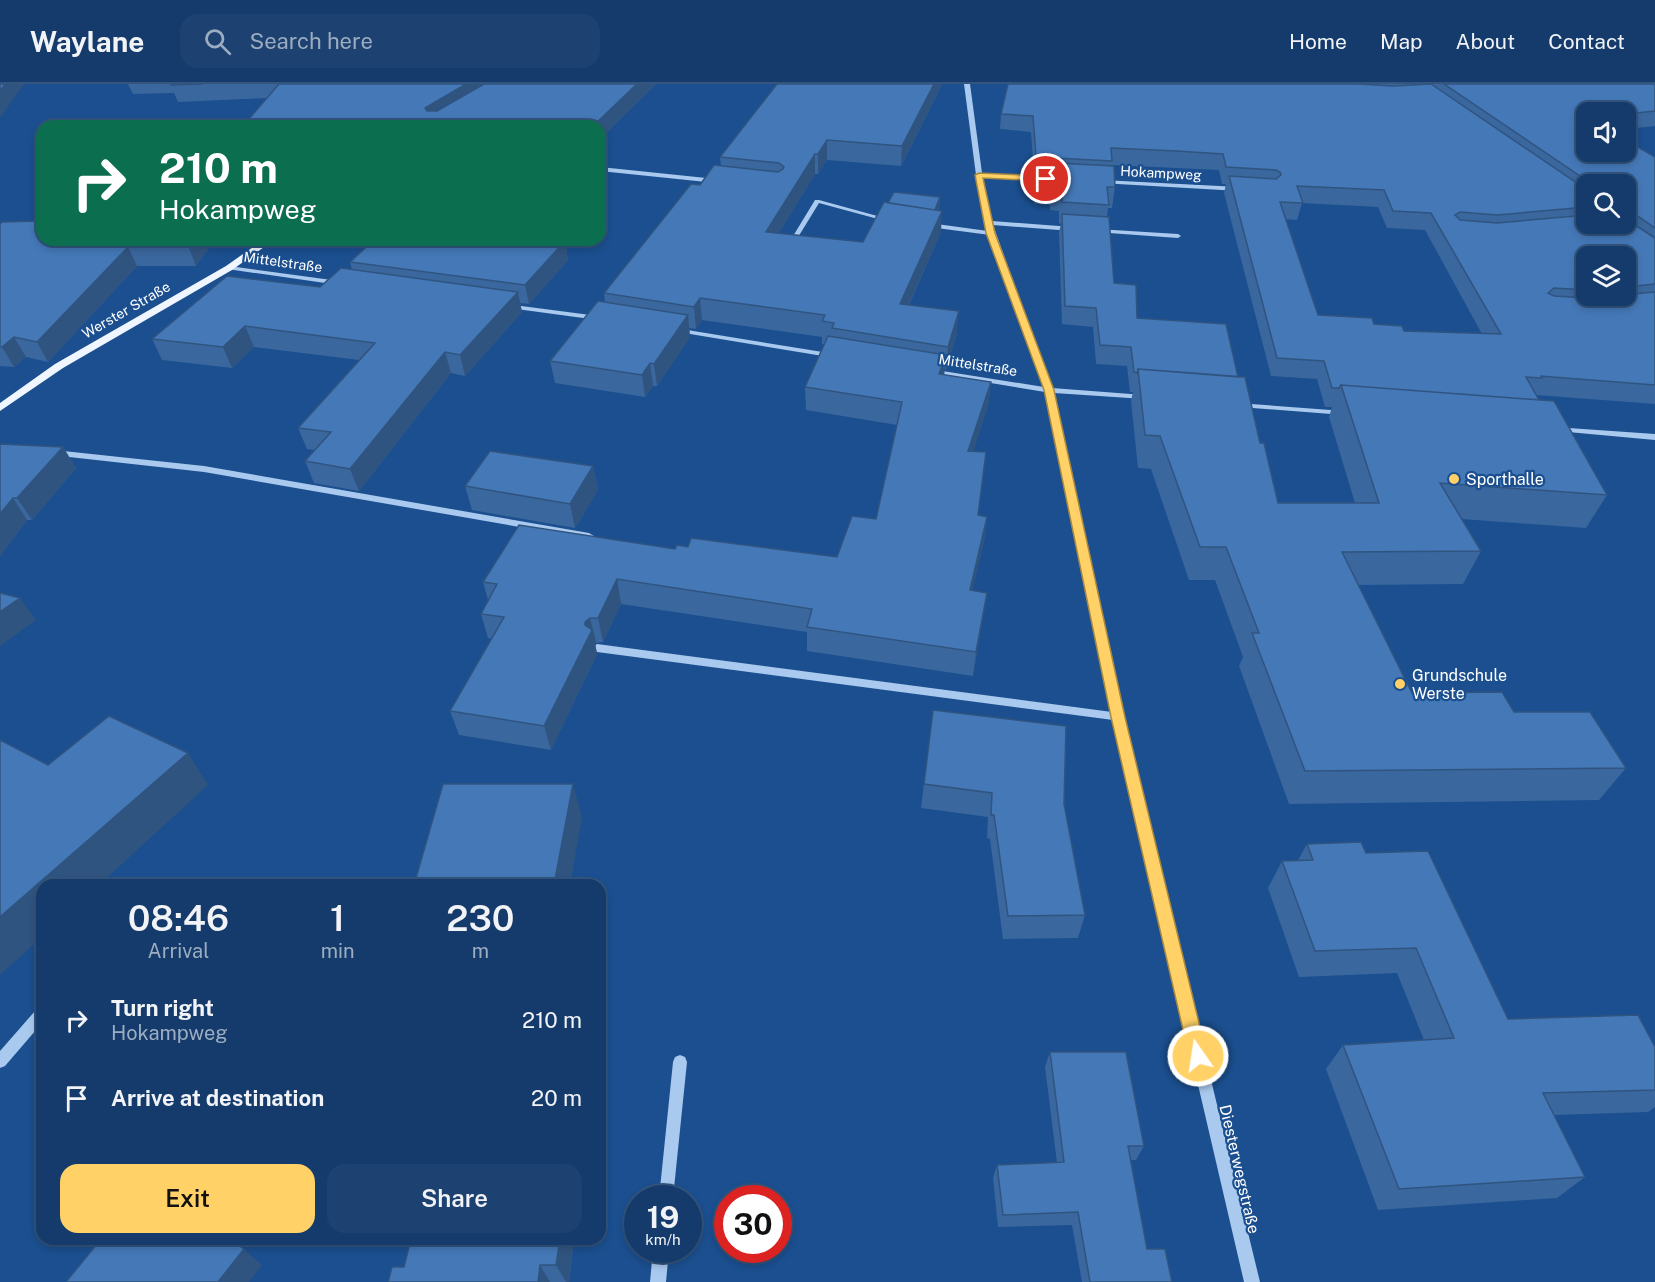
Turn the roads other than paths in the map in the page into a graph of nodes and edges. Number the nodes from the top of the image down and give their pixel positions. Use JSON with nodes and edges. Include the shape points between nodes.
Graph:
{"nodes":[{"id":1,"x":967,"y":84,"type":"edge"},
{"id":2,"x":606,"y":170,"type":"edge"},
{"id":3,"x":979,"y":175,"type":"junction"},
{"id":4,"x":1061,"y":180,"type":"edge"},
{"id":5,"x":723,"y":182,"type":"edge"},
{"id":6,"x":1096,"y":182,"type":"edge"},
{"id":7,"x":1248,"y":190,"type":"edge"},
{"id":8,"x":900,"y":221,"type":"edge"},
{"id":9,"x":923,"y":224,"type":"edge"},
{"id":10,"x":990,"y":228,"type":"junction"},
{"id":11,"x":1178,"y":237,"type":"dead end"},
{"id":12,"x":260,"y":246,"type":"edge"},
{"id":13,"x":790,"y":246,"type":"edge"},
{"id":14,"x":229,"y":268,"type":"junction"},
{"id":15,"x":347,"y":284,"type":"edge"},
{"id":16,"x":500,"y":304,"type":"edge"},
{"id":17,"x":605,"y":319,"type":"edge"},
{"id":18,"x":664,"y":328,"type":"edge"},
{"id":19,"x":839,"y":356,"type":"edge"},
{"id":20,"x":921,"y":369,"type":"edge"},
{"id":21,"x":1049,"y":390,"type":"junction"},
{"id":22,"x":1156,"y":398,"type":"edge"},
{"id":23,"x":1227,"y":404,"type":"edge"},
{"id":24,"x":0,"y":408,"type":"edge"},
{"id":25,"x":1358,"y":414,"type":"edge"},
{"id":26,"x":1548,"y":428,"type":"edge"},
{"id":27,"x":1655,"y":437,"type":"edge"},
{"id":28,"x":42,"y":451,"type":"edge"},
{"id":29,"x":604,"y":539,"type":"edge"},
{"id":30,"x":597,"y":648,"type":"dead end"},
{"id":31,"x":1118,"y":717,"type":"junction"},
{"id":32,"x":36,"y":1020,"type":"edge"},
{"id":33,"x":0,"y":1061,"type":"edge"},
{"id":34,"x":680,"y":1062,"type":"dead end"},
{"id":35,"x":667,"y":1185,"type":"edge"},
{"id":36,"x":660,"y":1263,"type":"edge"},
{"id":37,"x":658,"y":1282,"type":"edge"},
{"id":38,"x":1252,"y":1282,"type":"edge"}],
"edges":[{"from":1,"to":3,"type":"street","name":"Diesterwegstraße"},
{"from":2,"to":5,"type":"street"},
{"from":3,"to":4,"type":"street"},
{"from":3,"to":10,"type":"street","name":"Diesterwegstraße"},
{"from":6,"to":7,"type":"street","name":"Hokampweg"},
{"from":8,"to":13,"type":"street","via":[[818,201]]},
{"from":9,"to":10,"type":"street"},
{"from":10,"to":11,"type":"street"},
{"from":10,"to":21,"type":"street","name":"Diesterwegstraße"},
{"from":12,"to":14,"type":"main road","name":"Werster Straße"},
{"from":14,"to":15,"type":"street","name":"Mittelstraße"},
{"from":14,"to":24,"type":"main road","name":"Werster Straße","via":[[59,366]]},
{"from":16,"to":17,"type":"street"},
{"from":18,"to":19,"type":"street"},
{"from":20,"to":21,"type":"street","name":"Mittelstraße"},
{"from":21,"to":22,"type":"street","name":"Mittelstraße"},
{"from":21,"to":31,"type":"street","name":"Diesterwegstraße"},
{"from":23,"to":25,"type":"street"},
{"from":26,"to":27,"type":"street"},
{"from":28,"to":29,"type":"street","via":[[204,469]]},
{"from":30,"to":31,"type":"street"},
{"from":31,"to":38,"type":"street","name":"Diesterwegstraße"},
{"from":32,"to":33,"type":"street"},
{"from":34,"to":35,"type":"street"},
{"from":36,"to":37,"type":"street"}]}
